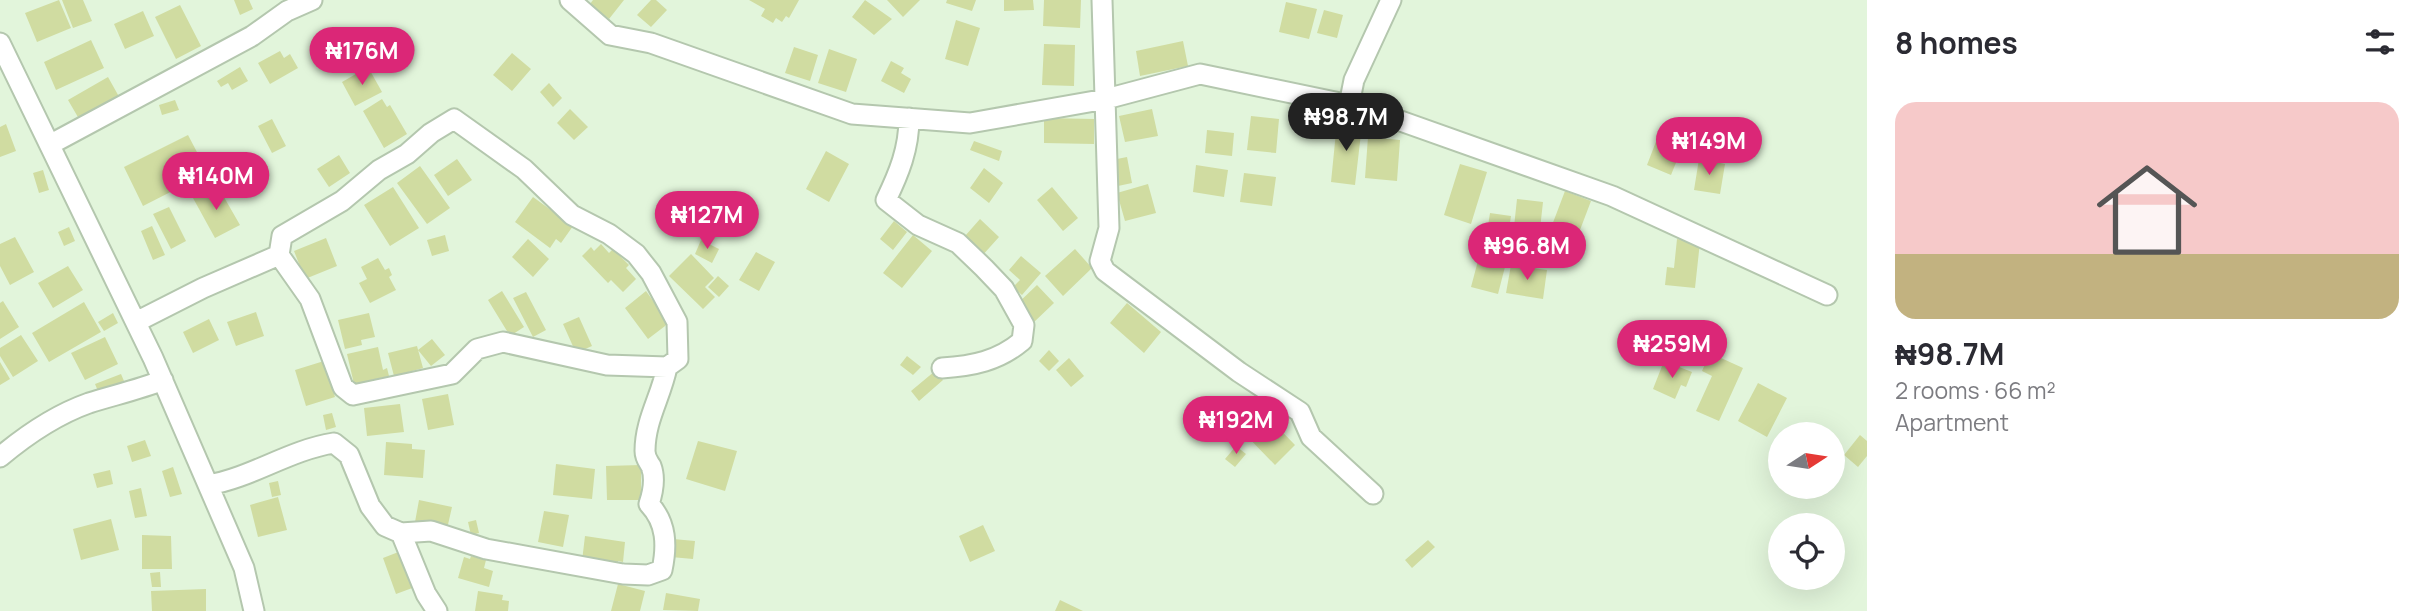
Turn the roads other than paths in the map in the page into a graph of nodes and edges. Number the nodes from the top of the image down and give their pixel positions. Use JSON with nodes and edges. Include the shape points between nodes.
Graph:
{"nodes":[{"id":1,"x":312,"y":0,"type":"edge"},
{"id":2,"x":570,"y":0,"type":"edge"},
{"id":3,"x":1101,"y":0,"type":"edge"},
{"id":4,"x":1391,"y":0,"type":"edge"},
{"id":5,"x":0,"y":43,"type":"edge"},
{"id":6,"x":1105,"y":99,"type":"junction"},
{"id":7,"x":1349,"y":105,"type":"junction"},
{"id":8,"x":909,"y":118,"type":"junction"},
{"id":9,"x":51,"y":144,"type":"junction"},
{"id":10,"x":279,"y":256,"type":"junction"},
{"id":11,"x":1827,"y":295,"type":"dead end"},
{"id":12,"x":136,"y":322,"type":"junction"},
{"id":13,"x":667,"y":367,"type":"junction"},
{"id":14,"x":942,"y":368,"type":"dead end"},
{"id":15,"x":163,"y":380,"type":"junction"},
{"id":16,"x":0,"y":457,"type":"edge"},
{"id":17,"x":208,"y":485,"type":"junction"},
{"id":18,"x":1373,"y":494,"type":"dead end"},
{"id":19,"x":401,"y":533,"type":"junction"},
{"id":20,"x":254,"y":611,"type":"edge"},
{"id":21,"x":437,"y":611,"type":"edge"}],
"edges":[{"from":1,"to":9,"type":"street"},
{"from":2,"to":8,"type":"street","via":[[610,35],[651,43],[852,114]]},
{"from":3,"to":6,"type":"street"},
{"from":4,"to":7,"type":"street","via":[[1354,80]]},
{"from":5,"to":9,"type":"street"},
{"from":6,"to":7,"type":"street","via":[[1199,74]]},
{"from":6,"to":8,"type":"street","via":[[970,123]]},
{"from":6,"to":18,"type":"street","via":[[1109,228],[1100,261],[1105,271],[1300,412],[1311,437]]},
{"from":7,"to":11,"type":"street","via":[[1612,195]]},
{"from":8,"to":14,"type":"street","via":[[904,158],[886,200],[918,225],[958,243],[1004,289],[1024,325],[1022,341],[1005,355]]},
{"from":9,"to":12,"type":"street"},
{"from":10,"to":12,"type":"street"},
{"from":10,"to":13,"type":"street","via":[[310,299],[343,387],[353,396],[452,373],[477,349],[503,342],[607,365]]},
{"from":10,"to":13,"type":"street","via":[[282,236],[342,201],[454,119],[524,169],[572,215],[636,254],[677,322],[678,359]]},
{"from":12,"to":15,"type":"street"},
{"from":13,"to":19,"type":"street","via":[[663,387],[648,416],[645,455],[653,470],[649,504],[660,515],[665,533],[662,570],[648,575],[623,574],[486,550],[431,531]]},
{"from":15,"to":16,"type":"street","via":[[87,404],[22,439]]},
{"from":15,"to":17,"type":"street"},
{"from":17,"to":19,"type":"street","via":[[334,443],[349,456],[370,506],[385,526]]},
{"from":17,"to":20,"type":"street","via":[[244,568]]},
{"from":19,"to":21,"type":"street"}]}
